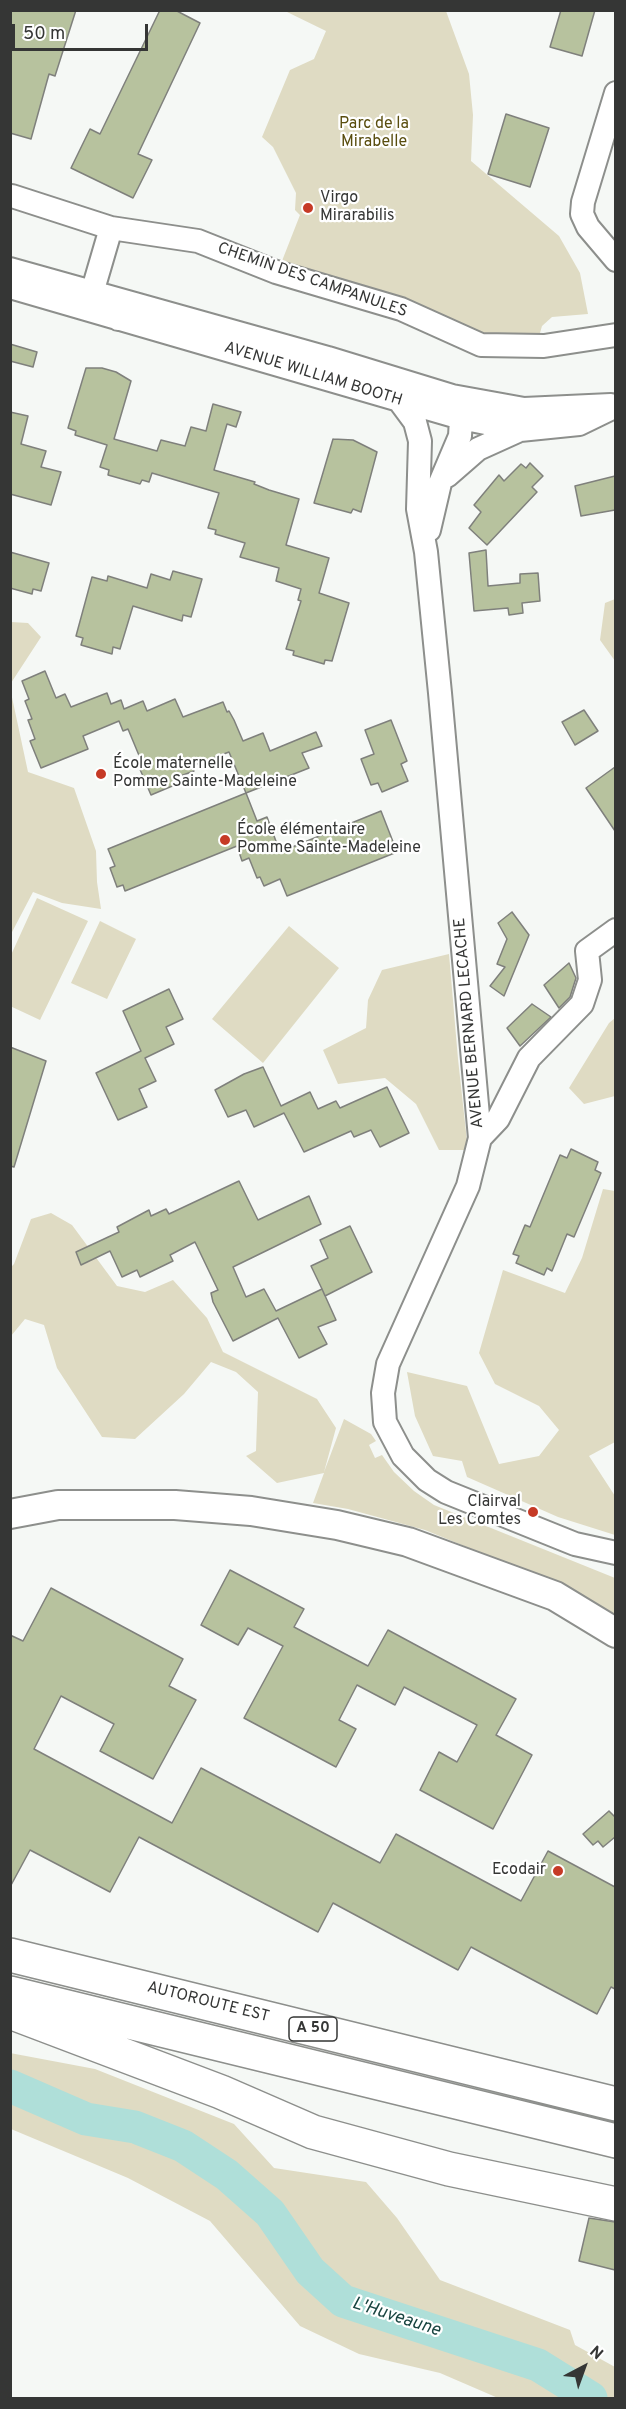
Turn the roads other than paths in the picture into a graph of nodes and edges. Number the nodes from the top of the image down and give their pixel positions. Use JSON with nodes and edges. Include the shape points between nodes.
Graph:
{"nodes":[{"id":1,"x":615,"y":93,"type":"edge"},
{"id":2,"x":611,"y":126,"type":"edge"},
{"id":3,"x":12,"y":196,"type":"edge"},
{"id":4,"x":111,"y":228,"type":"junction"},
{"id":5,"x":615,"y":260,"type":"edge"},
{"id":6,"x":10,"y":269,"type":"edge"},
{"id":7,"x":10,"y":287,"type":"edge"},
{"id":8,"x":92,"y":293,"type":"junction"},
{"id":9,"x":118,"y":319,"type":"junction"},
{"id":10,"x":615,"y":335,"type":"edge"},
{"id":11,"x":452,"y":396,"type":"junction"},
{"id":12,"x":398,"y":399,"type":"junction"},
{"id":13,"x":615,"y":405,"type":"edge"},
{"id":14,"x":435,"y":412,"type":"junction"},
{"id":15,"x":461,"y":418,"type":"junction"},
{"id":16,"x":520,"y":430,"type":"junction"},
{"id":17,"x":420,"y":441,"type":"junction"},
{"id":18,"x":440,"y":483,"type":"junction"},
{"id":19,"x":426,"y":552,"type":"junction"},
{"id":20,"x":615,"y":930,"type":"edge"},
{"id":21,"x":480,"y":1138,"type":"junction"},
{"id":22,"x":10,"y":1514,"type":"edge"},
{"id":23,"x":575,"y":1544,"type":"junction"},
{"id":24,"x":615,"y":1553,"type":"edge"},
{"id":25,"x":615,"y":1566,"type":"edge"},
{"id":26,"x":495,"y":1575,"type":"junction"},
{"id":27,"x":615,"y":1633,"type":"edge"},
{"id":28,"x":615,"y":1648,"type":"edge"},
{"id":29,"x":10,"y":1955,"type":"edge"},
{"id":30,"x":10,"y":1993,"type":"edge"},
{"id":31,"x":10,"y":2012,"type":"edge"},
{"id":32,"x":615,"y":2104,"type":"edge"},
{"id":33,"x":615,"y":2141,"type":"edge"},
{"id":34,"x":615,"y":2204,"type":"edge"}],
"edges":[{"from":1,"to":2,"type":"street"},
{"from":2,"to":5,"type":"street","via":[[582,214],[595,238]]},
{"from":3,"to":4,"type":"street","name":"CHEMIN DES CAMPANULES"},
{"from":4,"to":8,"type":"street"},
{"from":4,"to":10,"type":"street","name":"CHEMIN DES CAMPANULES","via":[[198,241],[276,272],[401,309],[480,345],[544,346]]},
{"from":6,"to":8,"type":"street","name":"AVENUE WILLIAM BOOTH"},
{"from":7,"to":9,"type":"street","name":"AVENUE WILLIAM BOOTH"},
{"from":8,"to":9,"type":"street"},
{"from":8,"to":11,"type":"street","name":"AVENUE WILLIAM BOOTH"},
{"from":9,"to":12,"type":"street","name":"AVENUE WILLIAM BOOTH"},
{"from":11,"to":13,"type":"street","name":"AVENUE WILLIAM BOOTH","via":[[518,408]]},
{"from":11,"to":14,"type":"street","name":"AVENUE BERNARD LECACHE"},
{"from":11,"to":15,"type":"street"},
{"from":12,"to":14,"type":"street","name":"AVENUE WILLIAM BOOTH"},
{"from":12,"to":17,"type":"street","name":"AVENUE BERNARD LECACHE","via":[[415,422]]},
{"from":13,"to":16,"type":"street","name":"AVENUE WILLIAM BOOTH","via":[[579,424]]},
{"from":14,"to":15,"type":"street","name":"AVENUE WILLIAM BOOTH"},
{"from":14,"to":17,"type":"street","name":"AVENUE BERNARD LECACHE"},
{"from":15,"to":16,"type":"street","name":"AVENUE WILLIAM BOOTH"},
{"from":15,"to":18,"type":"street","name":"AVENUE BERNARD LECACHE","via":[[460,436]]},
{"from":16,"to":18,"type":"street","via":[[478,449]]},
{"from":17,"to":19,"type":"street","name":"AVENUE BERNARD LECACHE","via":[[418,509]]},
{"from":18,"to":19,"type":"street","name":"AVENUE BERNARD LECACHE"},
{"from":19,"to":21,"type":"street","name":"AVENUE BERNARD LECACHE"},
{"from":20,"to":21,"type":"street","via":[[587,951],[590,980],[582,1004],[529,1058],[498,1119]]},
{"from":21,"to":23,"type":"street","name":"AVENUE BERNARD LECACHE","via":[[468,1186],[388,1364],[383,1394],[385,1422],[403,1456],[427,1480],[466,1501]]},
{"from":22,"to":26,"type":"main road","via":[[58,1505],[175,1505],[251,1511],[408,1542]]},
{"from":23,"to":24,"type":"street","name":"AVENUE BERNARD LECACHE"},
{"from":23,"to":25,"type":"street","name":"AVENUE BERNARD LECACHE"},
{"from":26,"to":27,"type":"main road","via":[[555,1596]]},
{"from":26,"to":28,"type":"main road"},
{"from":29,"to":32,"type":"highway","name":"AUTOROUTE EST","number":"A 50"},
{"from":30,"to":33,"type":"highway","number":"A 50"},
{"from":31,"to":34,"type":"highway","via":[[221,2092],[313,2132],[449,2169]]}]}
